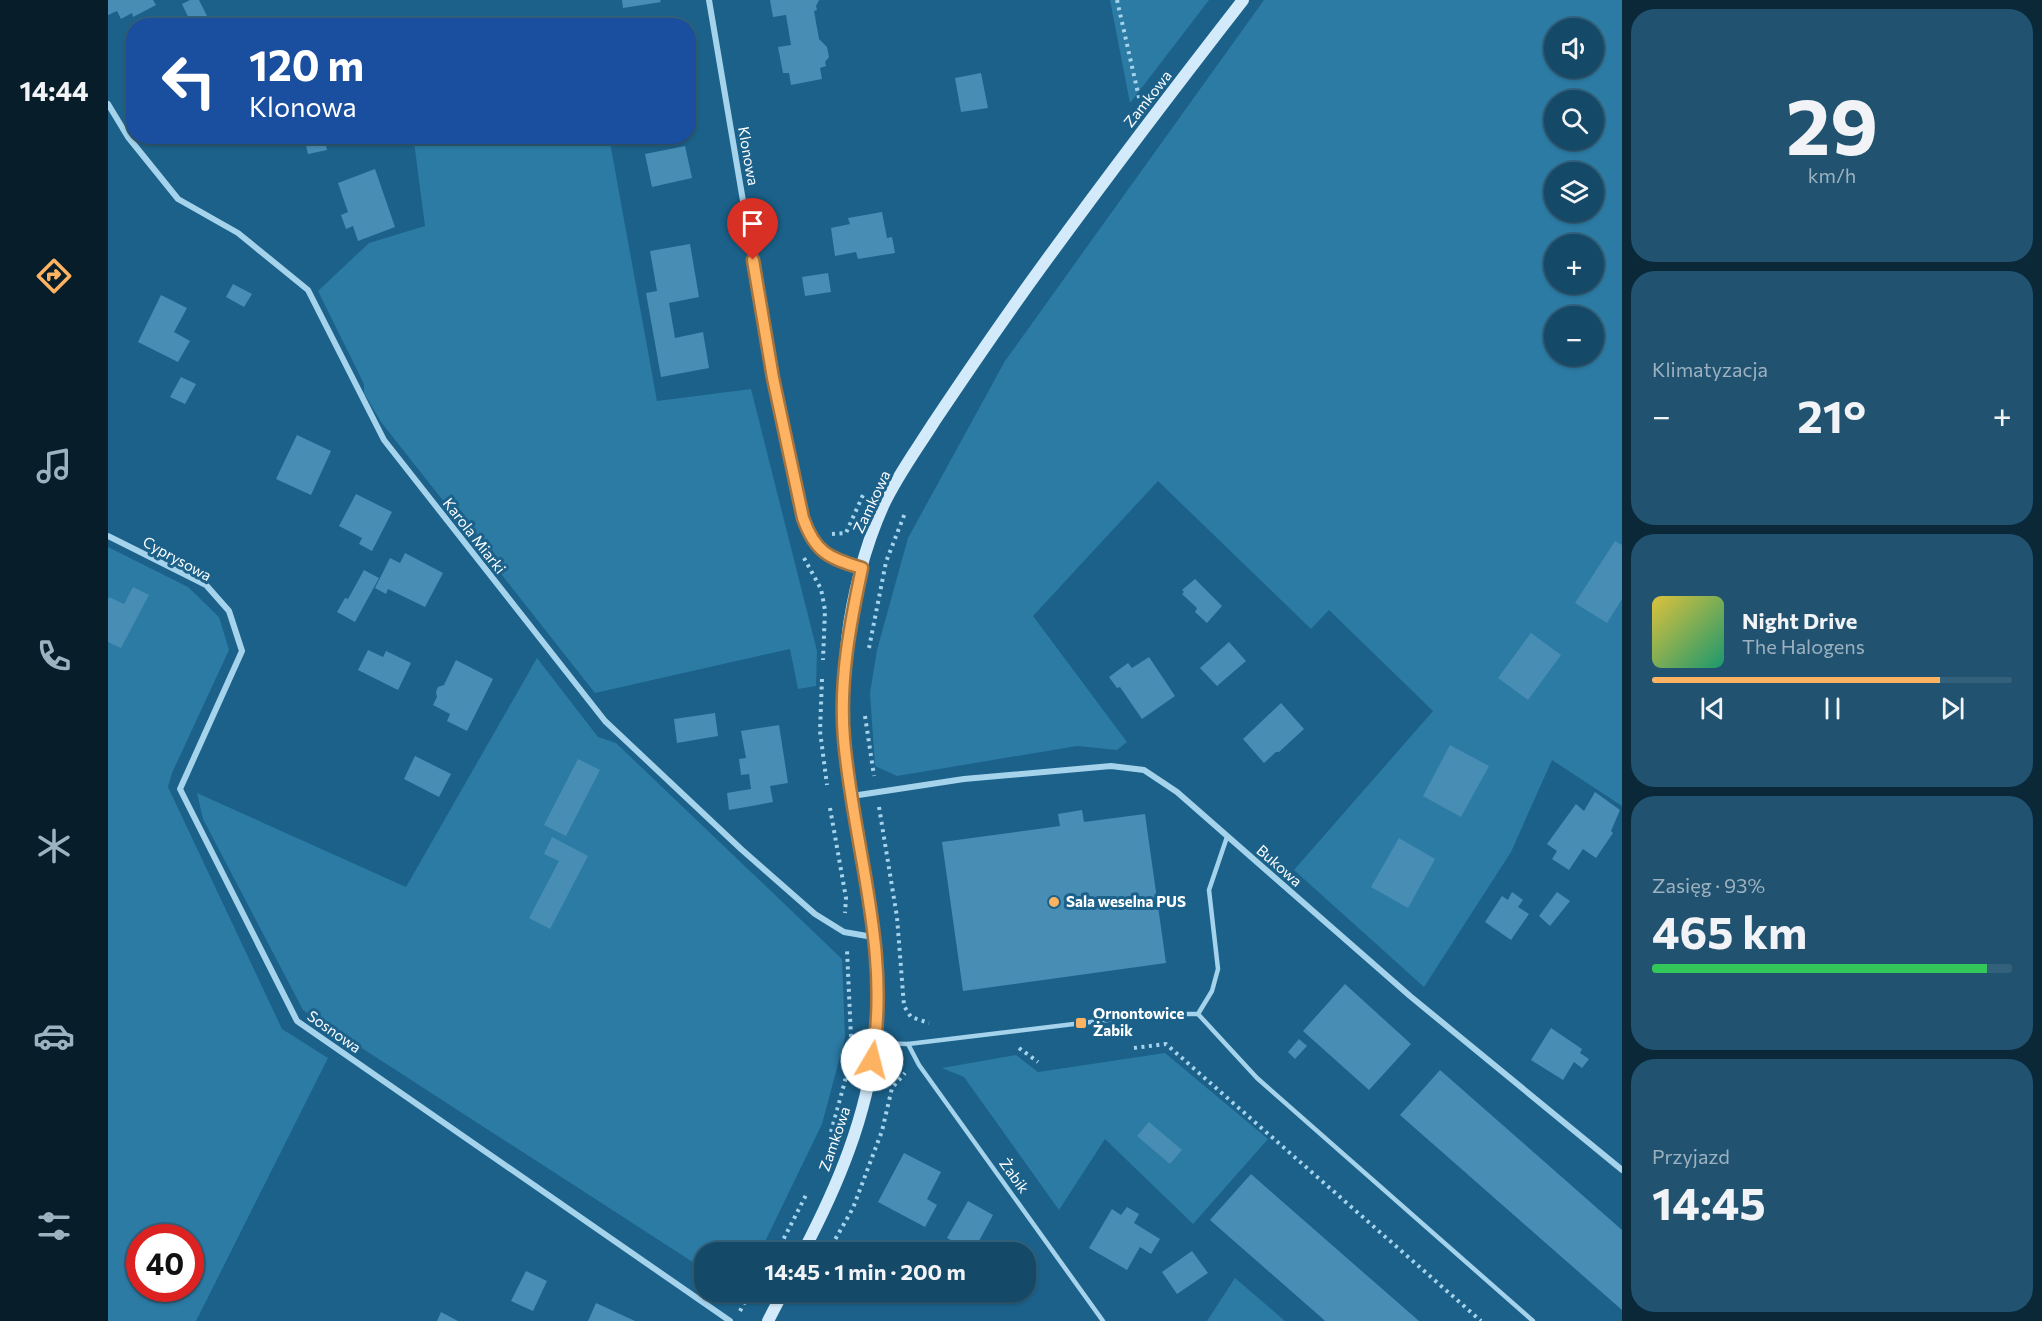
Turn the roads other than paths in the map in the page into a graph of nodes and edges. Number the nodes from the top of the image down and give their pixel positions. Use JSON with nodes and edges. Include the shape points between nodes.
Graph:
{"nodes":[{"id":1,"x":709,"y":0,"type":"edge"},
{"id":2,"x":1243,"y":0,"type":"edge"},
{"id":3,"x":108,"y":104,"type":"edge"},
{"id":4,"x":126,"y":134,"type":"edge"},
{"id":5,"x":134,"y":144,"type":"edge"},
{"id":6,"x":108,"y":536,"type":"edge"},
{"id":7,"x":862,"y":568,"type":"junction"},
{"id":8,"x":229,"y":610,"type":"joint"},
{"id":9,"x":852,"y":796,"type":"junction"},
{"id":10,"x":1227,"y":837,"type":"junction"},
{"id":11,"x":874,"y":937,"type":"junction"},
{"id":12,"x":1198,"y":1014,"type":"junction"},
{"id":13,"x":875,"y":1043,"type":"junction"},
{"id":14,"x":908,"y":1044,"type":"junction"},
{"id":15,"x":1622,"y":1170,"type":"edge"},
{"id":16,"x":808,"y":1242,"type":"edge"},
{"id":17,"x":778,"y":1302,"type":"edge"},
{"id":18,"x":730,"y":1321,"type":"edge"},
{"id":19,"x":768,"y":1321,"type":"edge"},
{"id":20,"x":1103,"y":1321,"type":"edge"},
{"id":21,"x":1533,"y":1321,"type":"edge"}],
"edges":[{"from":1,"to":7,"type":"street","name":"Klonowa","via":[[773,378],[803,518],[809,536],[821,551]]},
{"from":2,"to":7,"type":"street","name":"Zamkowa","via":[[988,339],[884,504]]},
{"from":3,"to":4,"type":"street","name":"Karola Miarki"},
{"from":5,"to":11,"type":"street","name":"Karola Miarki","via":[[178,199],[238,233],[308,290],[384,440],[605,721],[807,907],[844,932]]},
{"from":6,"to":8,"type":"street","name":"Cyprysowa","via":[[206,585]]},
{"from":7,"to":9,"type":"street","name":"Zamkowa","via":[[848,636],[843,692],[844,739]]},
{"from":8,"to":18,"type":"street","name":"Sosnowa","via":[[242,651],[180,789],[297,1021]]},
{"from":9,"to":10,"type":"street","name":"Bukowa","via":[[964,779],[1111,766],[1144,770],[1177,792]]},
{"from":9,"to":11,"type":"street","name":"Zamkowa"},
{"from":10,"to":12,"type":"lane","via":[[1209,890],[1218,969],[1212,991]]},
{"from":10,"to":15,"type":"street","name":"Bukowa","via":[[1410,996]]},
{"from":11,"to":13,"type":"street","name":"Zamkowa"},
{"from":12,"to":14,"type":"lane","via":[[1157,1014]]},
{"from":12,"to":21,"type":"lane","via":[[1257,1078]]},
{"from":13,"to":14,"type":"lane"},
{"from":13,"to":16,"type":"street","name":"Zamkowa","via":[[850,1146]]},
{"from":14,"to":20,"type":"lane","name":"Żabik","via":[[919,1065]]},
{"from":17,"to":19,"type":"street"}]}
